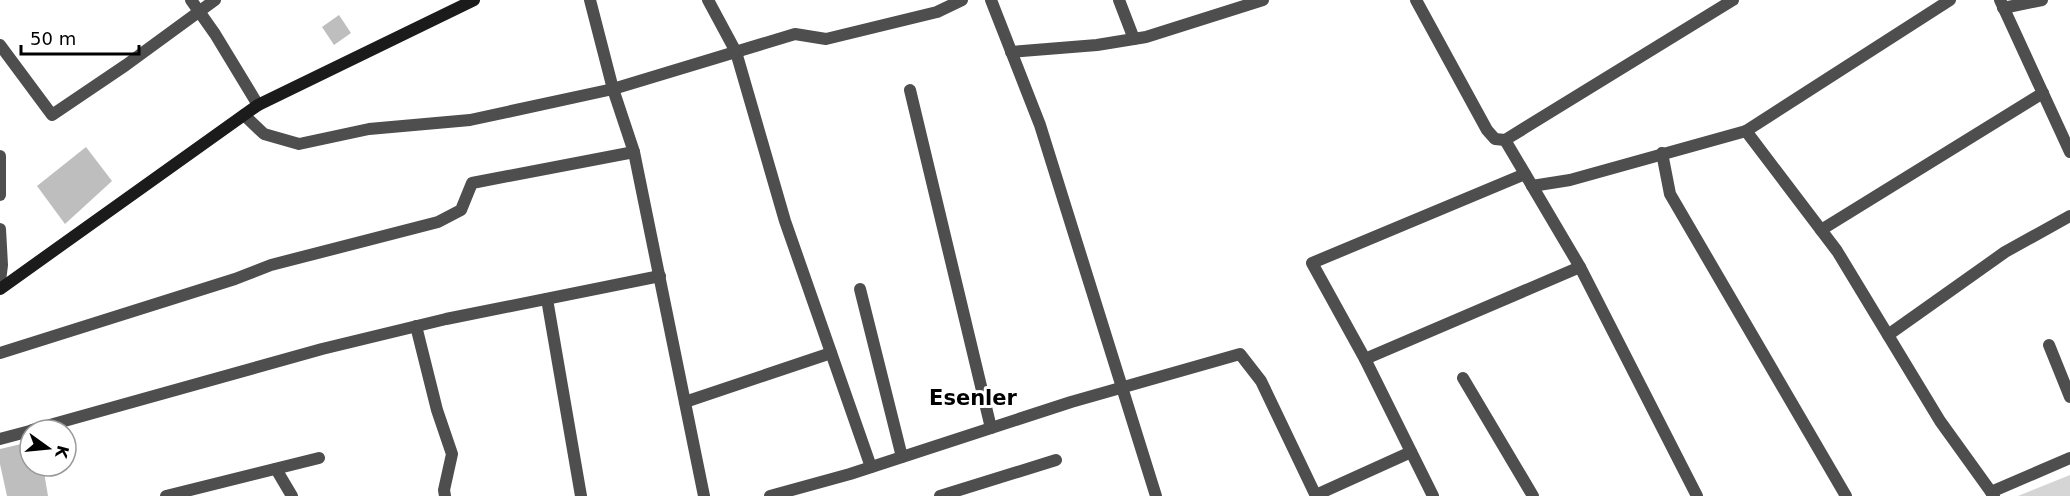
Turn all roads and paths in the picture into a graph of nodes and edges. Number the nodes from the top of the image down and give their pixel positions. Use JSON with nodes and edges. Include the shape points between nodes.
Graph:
{"nodes":[{"id":1,"x":191,"y":0,"type":"edge"},
{"id":2,"x":215,"y":0,"type":"edge"},
{"id":3,"x":474,"y":0,"type":"edge"},
{"id":4,"x":590,"y":0,"type":"edge"},
{"id":5,"x":708,"y":0,"type":"edge"},
{"id":6,"x":962,"y":0,"type":"edge"},
{"id":7,"x":991,"y":0,"type":"edge"},
{"id":8,"x":1119,"y":0,"type":"edge"},
{"id":9,"x":1263,"y":0,"type":"edge"},
{"id":10,"x":1416,"y":0,"type":"edge"},
{"id":11,"x":1733,"y":0,"type":"edge"},
{"id":12,"x":1950,"y":0,"type":"edge"},
{"id":13,"x":2042,"y":0,"type":"edge"},
{"id":14,"x":1241,"y":3,"type":"edge"},
{"id":15,"x":2001,"y":4,"type":"edge"},
{"id":16,"x":199,"y":11,"type":"junction"},
{"id":17,"x":1134,"y":39,"type":"junction"},
{"id":18,"x":0,"y":45,"type":"edge"},
{"id":19,"x":736,"y":52,"type":"junction"},
{"id":20,"x":1011,"y":52,"type":"junction"},
{"id":21,"x":613,"y":89,"type":"junction"},
{"id":22,"x":910,"y":90,"type":"dead end"},
{"id":23,"x":2043,"y":93,"type":"junction"},
{"id":24,"x":258,"y":105,"type":"junction"},
{"id":25,"x":244,"y":115,"type":"junction"},
{"id":26,"x":2070,"y":119,"type":"edge"},
{"id":27,"x":2057,"y":124,"type":"junction"},
{"id":28,"x":1746,"y":131,"type":"junction"},
{"id":29,"x":1505,"y":140,"type":"junction"},
{"id":30,"x":634,"y":152,"type":"junction"},
{"id":31,"x":2070,"y":152,"type":"edge"},
{"id":32,"x":1662,"y":153,"type":"junction"},
{"id":33,"x":0,"y":156,"type":"edge"},
{"id":34,"x":1525,"y":174,"type":"junction"},
{"id":35,"x":1532,"y":186,"type":"junction"},
{"id":36,"x":0,"y":195,"type":"edge"},
{"id":37,"x":2070,"y":216,"type":"edge"},
{"id":38,"x":0,"y":229,"type":"edge"},
{"id":39,"x":1821,"y":230,"type":"junction"},
{"id":40,"x":1580,"y":267,"type":"junction"},
{"id":41,"x":660,"y":276,"type":"junction"},
{"id":42,"x":0,"y":281,"type":"edge"},
{"id":43,"x":0,"y":289,"type":"edge"},
{"id":44,"x":860,"y":289,"type":"dead end"},
{"id":45,"x":547,"y":298,"type":"junction"},
{"id":46,"x":416,"y":326,"type":"junction"},
{"id":47,"x":1888,"y":335,"type":"junction"},
{"id":48,"x":2049,"y":345,"type":"dead end"},
{"id":49,"x":0,"y":352,"type":"edge"},
{"id":50,"x":831,"y":353,"type":"junction"},
{"id":51,"x":1365,"y":360,"type":"junction"},
{"id":52,"x":1463,"y":378,"type":"dead end"},
{"id":53,"x":1123,"y":387,"type":"junction"},
{"id":54,"x":2070,"y":397,"type":"edge"},
{"id":55,"x":685,"y":402,"type":"junction"},
{"id":56,"x":74,"y":418,"type":"edge"},
{"id":57,"x":991,"y":428,"type":"junction"},
{"id":58,"x":18,"y":434,"type":"edge"},
{"id":59,"x":0,"y":439,"type":"edge"},
{"id":60,"x":1411,"y":452,"type":"junction"},
{"id":61,"x":902,"y":457,"type":"junction"},
{"id":62,"x":319,"y":458,"type":"dead end"},
{"id":63,"x":2070,"y":458,"type":"edge"},
{"id":64,"x":1056,"y":460,"type":"dead end"},
{"id":65,"x":871,"y":467,"type":"junction"},
{"id":66,"x":276,"y":469,"type":"junction"},
{"id":67,"x":1992,"y":494,"type":"edge"},
{"id":68,"x":166,"y":496,"type":"edge"},
{"id":69,"x":292,"y":496,"type":"edge"},
{"id":70,"x":445,"y":496,"type":"edge"},
{"id":71,"x":581,"y":496,"type":"edge"},
{"id":72,"x":704,"y":496,"type":"edge"},
{"id":73,"x":770,"y":496,"type":"edge"},
{"id":74,"x":940,"y":496,"type":"edge"},
{"id":75,"x":1156,"y":496,"type":"edge"},
{"id":76,"x":1316,"y":496,"type":"edge"},
{"id":77,"x":1433,"y":496,"type":"edge"},
{"id":78,"x":1533,"y":496,"type":"edge"},
{"id":79,"x":1697,"y":496,"type":"edge"},
{"id":80,"x":1846,"y":496,"type":"edge"}],
"edges":[{"from":1,"to":16,"type":"street"},
{"from":2,"to":16,"type":"street"},
{"from":3,"to":24,"type":"street"},
{"from":4,"to":21,"type":"street"},
{"from":5,"to":19,"type":"street"},
{"from":6,"to":19,"type":"street","via":[[937,12],[826,39],[795,34]]},
{"from":7,"to":20,"type":"street"},
{"from":8,"to":17,"type":"street"},
{"from":9,"to":14,"type":"street"},
{"from":10,"to":29,"type":"street","via":[[1487,130],[1495,139]]},
{"from":11,"to":29,"type":"street"},
{"from":12,"to":28,"type":"street"},
{"from":13,"to":15,"type":"street"},
{"from":14,"to":17,"type":"street"},
{"from":15,"to":23,"type":"street"},
{"from":16,"to":18,"type":"street","via":[[52,115]]},
{"from":16,"to":24,"type":"street"},
{"from":17,"to":20,"type":"street"},
{"from":19,"to":21,"type":"street"},
{"from":19,"to":50,"type":"street","via":[[786,221]]},
{"from":20,"to":53,"type":"street","via":[[1040,125]]},
{"from":21,"to":25,"type":"street","via":[[470,120],[369,129],[299,144],[264,134]]},
{"from":21,"to":30,"type":"street"},
{"from":22,"to":57,"type":"street"},
{"from":23,"to":27,"type":"street"},
{"from":23,"to":39,"type":"street"},
{"from":24,"to":25,"type":"street"},
{"from":25,"to":43,"type":"street"},
{"from":26,"to":27,"type":"street"},
{"from":27,"to":31,"type":"street"},
{"from":28,"to":32,"type":"street"},
{"from":28,"to":39,"type":"street"},
{"from":29,"to":34,"type":"street"},
{"from":30,"to":41,"type":"street"},
{"from":30,"to":49,"type":"street","via":[[472,183],[461,210],[438,222],[271,265]]},
{"from":32,"to":35,"type":"street","via":[[1570,180]]},
{"from":32,"to":80,"type":"street","via":[[1670,194]]},
{"from":33,"to":36,"type":"street"},
{"from":34,"to":35,"type":"street"},
{"from":34,"to":51,"type":"street","via":[[1312,263]]},
{"from":35,"to":40,"type":"street"},
{"from":37,"to":47,"type":"street","via":[[2005,252]]},
{"from":38,"to":42,"type":"street"},
{"from":39,"to":47,"type":"street"},
{"from":40,"to":51,"type":"street"},
{"from":40,"to":79,"type":"street"},
{"from":41,"to":45,"type":"street"},
{"from":41,"to":55,"type":"street"},
{"from":44,"to":61,"type":"street"},
{"from":45,"to":46,"type":"street"},
{"from":45,"to":71,"type":"street"},
{"from":46,"to":56,"type":"street"},
{"from":46,"to":70,"type":"street","via":[[452,454]]},
{"from":47,"to":67,"type":"street","via":[[1940,421]]},
{"from":48,"to":54,"type":"street"},
{"from":50,"to":55,"type":"street"},
{"from":50,"to":65,"type":"street"},
{"from":51,"to":60,"type":"street"},
{"from":52,"to":78,"type":"street"},
{"from":53,"to":57,"type":"street"},
{"from":53,"to":75,"type":"street"},
{"from":53,"to":76,"type":"street","via":[[1240,354],[1261,381]]},
{"from":55,"to":72,"type":"street"},
{"from":57,"to":61,"type":"street"},
{"from":58,"to":59,"type":"street"},
{"from":60,"to":76,"type":"street"},
{"from":60,"to":77,"type":"street"},
{"from":61,"to":65,"type":"street"},
{"from":62,"to":66,"type":"street"},
{"from":63,"to":67,"type":"street"},
{"from":64,"to":74,"type":"street"},
{"from":65,"to":73,"type":"street"},
{"from":66,"to":68,"type":"street"},
{"from":66,"to":69,"type":"street"}]}
